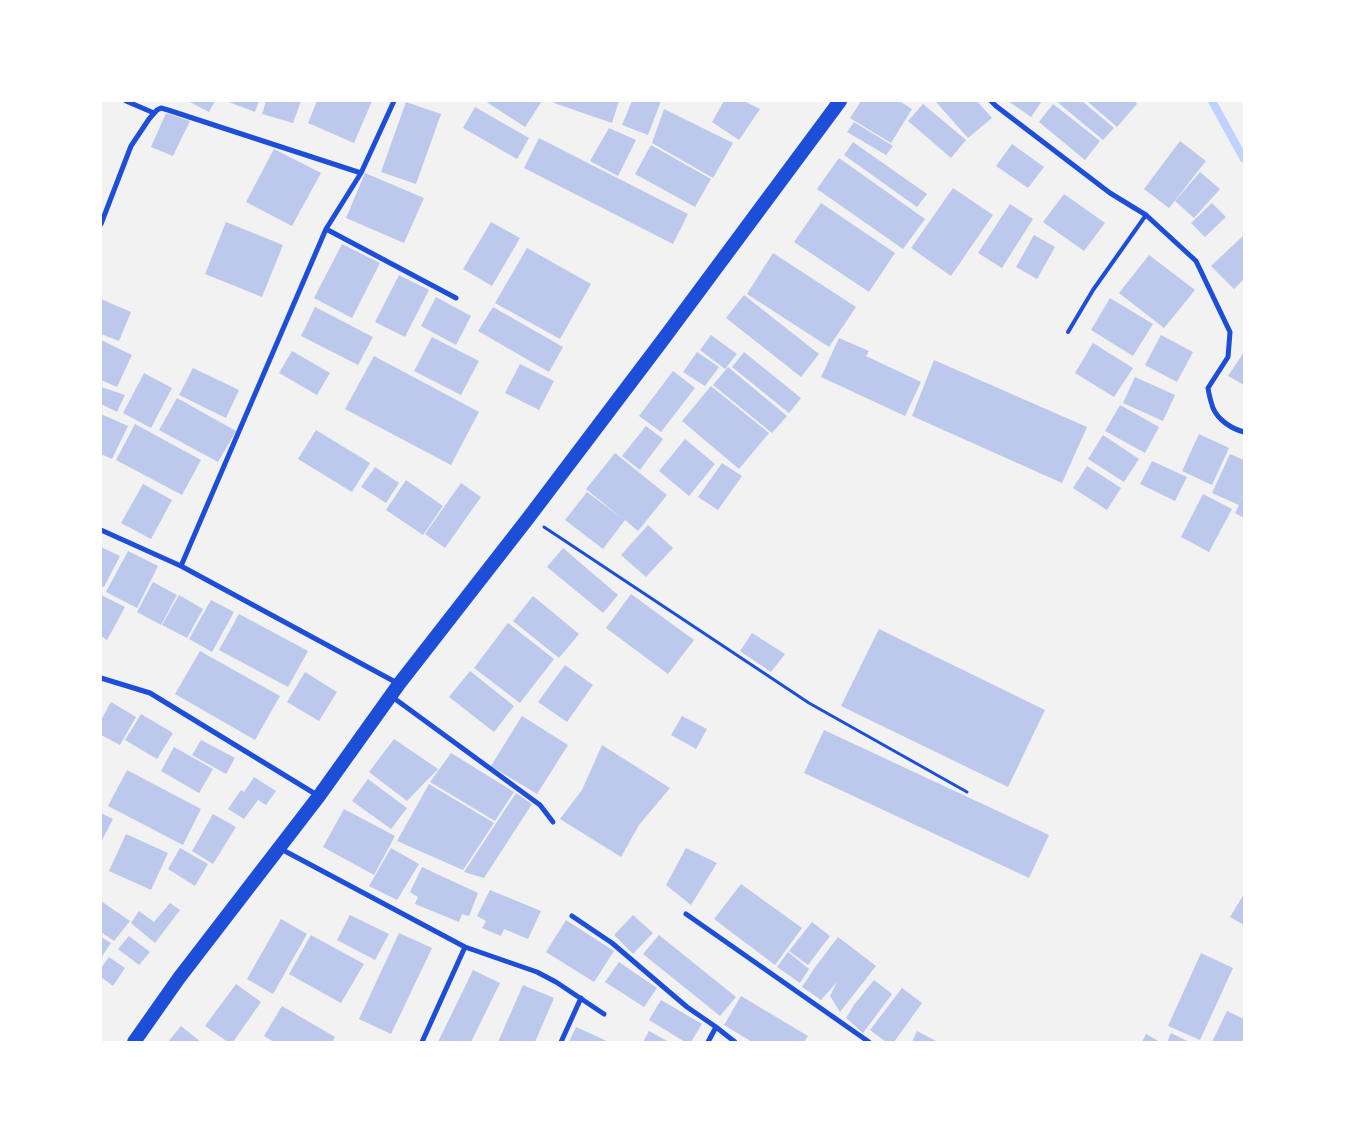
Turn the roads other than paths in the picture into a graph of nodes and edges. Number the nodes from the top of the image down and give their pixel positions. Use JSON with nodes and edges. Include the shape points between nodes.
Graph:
{"nodes":[{"id":1,"x":126,"y":101,"type":"edge"},
{"id":2,"x":394,"y":101,"type":"edge"},
{"id":3,"x":840,"y":101,"type":"edge"},
{"id":4,"x":991,"y":101,"type":"edge"},
{"id":5,"x":154,"y":113,"type":"junction"},
{"id":6,"x":361,"y":173,"type":"junction"},
{"id":7,"x":1146,"y":215,"type":"junction"},
{"id":8,"x":101,"y":224,"type":"edge"},
{"id":9,"x":326,"y":229,"type":"junction"},
{"id":10,"x":456,"y":298,"type":"dead end"},
{"id":11,"x":1068,"y":332,"type":"dead end"},
{"id":12,"x":1244,"y":432,"type":"edge"},
{"id":13,"x":101,"y":530,"type":"edge"},
{"id":14,"x":181,"y":566,"type":"junction"},
{"id":15,"x":101,"y":678,"type":"edge"},
{"id":16,"x":400,"y":684,"type":"junction"},
{"id":17,"x":391,"y":696,"type":"junction"},
{"id":18,"x":319,"y":796,"type":"junction"},
{"id":19,"x":553,"y":822,"type":"dead end"},
{"id":20,"x":280,"y":848,"type":"junction"},
{"id":21,"x":686,"y":914,"type":"dead end"},
{"id":22,"x":572,"y":916,"type":"dead end"},
{"id":23,"x":465,"y":947,"type":"junction"},
{"id":24,"x":581,"y":998,"type":"junction"},
{"id":25,"x":604,"y":1014,"type":"dead end"},
{"id":26,"x":716,"y":1026,"type":"junction"},
{"id":27,"x":134,"y":1042,"type":"edge"},
{"id":28,"x":422,"y":1042,"type":"edge"},
{"id":29,"x":561,"y":1042,"type":"edge"},
{"id":30,"x":708,"y":1042,"type":"edge"},
{"id":31,"x":735,"y":1042,"type":"edge"},
{"id":32,"x":869,"y":1042,"type":"edge"}],
"edges":[{"from":1,"to":5,"type":"street"},
{"from":2,"to":6,"type":"street"},
{"from":3,"to":16,"type":"highway","via":[[530,517]]},
{"from":4,"to":7,"type":"street","via":[[1110,193]]},
{"from":5,"to":6,"type":"street","via":[[162,108]]},
{"from":5,"to":8,"type":"street","via":[[132,146]]},
{"from":6,"to":9,"type":"street"},
{"from":7,"to":11,"type":"lane"},
{"from":7,"to":12,"type":"street","via":[[1196,261],[1219,307],[1230,332],[1228,357],[1208,388],[1213,410],[1221,420]]},
{"from":9,"to":10,"type":"street"},
{"from":9,"to":14,"type":"street"},
{"from":13,"to":14,"type":"street"},
{"from":14,"to":16,"type":"street"},
{"from":15,"to":18,"type":"street","via":[[150,693]]},
{"from":16,"to":17,"type":"highway"},
{"from":17,"to":18,"type":"highway"},
{"from":17,"to":19,"type":"street","via":[[534,800]]},
{"from":18,"to":20,"type":"highway"},
{"from":20,"to":23,"type":"street"},
{"from":20,"to":27,"type":"highway","via":[[179,978]]},
{"from":21,"to":32,"type":"street"},
{"from":22,"to":26,"type":"street","via":[[612,943],[688,1007]]},
{"from":23,"to":24,"type":"street","via":[[537,972]]},
{"from":23,"to":28,"type":"street"},
{"from":24,"to":25,"type":"street"},
{"from":24,"to":29,"type":"street"},
{"from":26,"to":30,"type":"street"},
{"from":26,"to":31,"type":"street"}]}
